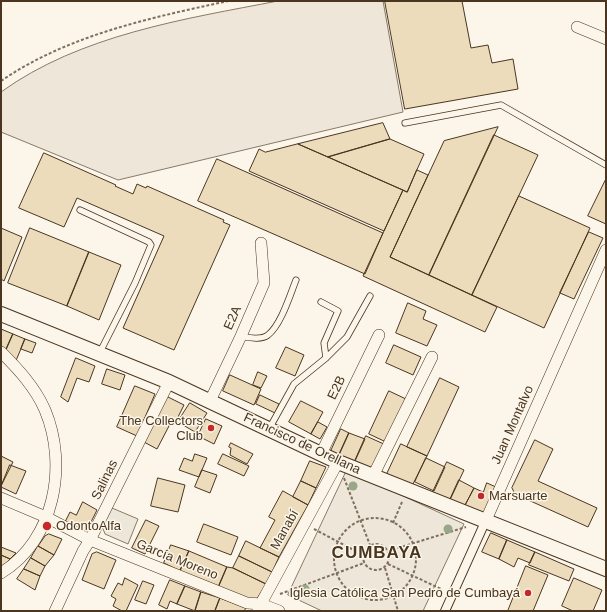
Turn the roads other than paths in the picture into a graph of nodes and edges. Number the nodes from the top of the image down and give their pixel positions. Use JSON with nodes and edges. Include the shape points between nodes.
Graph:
{"nodes":[{"id":1,"x":577,"y":27,"type":"dead end"},
{"id":2,"x":606,"y":39,"type":"edge"},
{"id":3,"x":405,"y":123,"type":"dead end"},
{"id":4,"x":606,"y":165,"type":"edge"},
{"id":5,"x":80,"y":210,"type":"dead end"},
{"id":6,"x":261,"y":243,"type":"dead end"},
{"id":7,"x":606,"y":250,"type":"edge"},
{"id":8,"x":296,"y":280,"type":"dead end"},
{"id":9,"x":370,"y":296,"type":"dead end"},
{"id":10,"x":322,"y":302,"type":"dead end"},
{"id":11,"x":1,"y":314,"type":"edge"},
{"id":12,"x":379,"y":335,"type":"dead end"},
{"id":13,"x":241,"y":336,"type":"junction"},
{"id":14,"x":1,"y":352,"type":"edge"},
{"id":15,"x":99,"y":354,"type":"junction"},
{"id":16,"x":432,"y":357,"type":"dead end"},
{"id":17,"x":326,"y":358,"type":"junction"},
{"id":18,"x":169,"y":382,"type":"junction"},
{"id":19,"x":210,"y":400,"type":"junction"},
{"id":20,"x":269,"y":429,"type":"junction"},
{"id":21,"x":321,"y":454,"type":"junction"},
{"id":22,"x":338,"y":462,"type":"junction"},
{"id":23,"x":373,"y":476,"type":"junction"},
{"id":24,"x":1,"y":498,"type":"edge"},
{"id":25,"x":46,"y":517,"type":"junction"},
{"id":26,"x":486,"y":520,"type":"junction"},
{"id":27,"x":90,"y":540,"type":"junction"},
{"id":28,"x":606,"y":569,"type":"edge"},
{"id":29,"x":1,"y":573,"type":"edge"},
{"id":30,"x":259,"y":607,"type":"edge"},
{"id":31,"x":55,"y":611,"type":"edge"},
{"id":32,"x":279,"y":611,"type":"edge"},
{"id":33,"x":445,"y":611,"type":"edge"}],
"edges":[{"from":1,"to":2,"type":"street"},
{"from":3,"to":4,"type":"lane","via":[[501,105]]},
{"from":5,"to":15,"type":"lane","via":[[151,245]]},
{"from":6,"to":13,"type":"street","name":"E2A","via":[[264,283]]},
{"from":7,"to":26,"type":"street","name":"Juan Montalvo"},
{"from":8,"to":13,"type":"lane","via":[[278,323],[267,336]]},
{"from":9,"to":17,"type":"lane","via":[[347,337]]},
{"from":10,"to":17,"type":"lane","via":[[338,311],[324,343]]},
{"from":11,"to":15,"type":"street","name":"Francisco de Orellana"},
{"from":12,"to":21,"type":"street","name":"E2B"},
{"from":13,"to":19,"type":"street","name":"E2A"},
{"from":14,"to":25,"type":"street","via":[[33,388],[45,410],[51,429],[56,452],[55,490]]},
{"from":15,"to":18,"type":"street","name":"Francisco de Orellana"},
{"from":16,"to":23,"type":"street"},
{"from":17,"to":20,"type":"lane","via":[[294,384]]},
{"from":18,"to":19,"type":"street","name":"Francisco de Orellana"},
{"from":18,"to":27,"type":"street","name":"Salinas"},
{"from":19,"to":20,"type":"street","name":"Francisco de Orellana"},
{"from":20,"to":21,"type":"street","name":"Francisco de Orellana"},
{"from":21,"to":22,"type":"street","name":"Francisco de Orellana"},
{"from":22,"to":23,"type":"street","name":"Francisco de Orellana"},
{"from":22,"to":30,"type":"street","name":"Manabí"},
{"from":23,"to":26,"type":"street","name":"Francisco de Orellana"},
{"from":24,"to":25,"type":"street","name":"García Moreno"},
{"from":25,"to":27,"type":"street","name":"García Moreno"},
{"from":25,"to":29,"type":"street","via":[[25,553]]},
{"from":26,"to":28,"type":"street","name":"Francisco de Orellana"},
{"from":26,"to":33,"type":"street","name":"Juan Montalvo"},
{"from":27,"to":30,"type":"street","name":"García Moreno"},
{"from":27,"to":31,"type":"street","name":"Salinas"},
{"from":30,"to":32,"type":"street","name":"García Moreno"}]}
